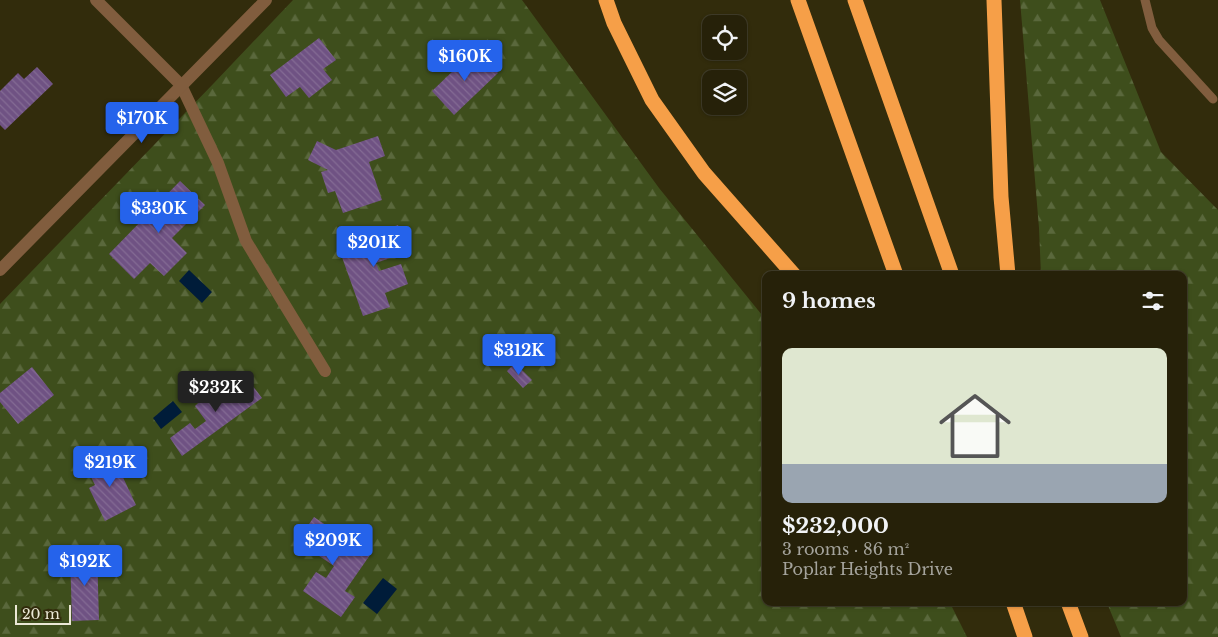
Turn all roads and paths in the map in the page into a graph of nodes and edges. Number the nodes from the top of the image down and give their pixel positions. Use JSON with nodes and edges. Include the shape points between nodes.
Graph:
{"nodes":[{"id":1,"x":96,"y":0,"type":"edge"},
{"id":2,"x":266,"y":0,"type":"edge"},
{"id":3,"x":606,"y":0,"type":"edge"},
{"id":4,"x":798,"y":0,"type":"edge"},
{"id":5,"x":855,"y":0,"type":"edge"},
{"id":6,"x":994,"y":0,"type":"edge"},
{"id":7,"x":1145,"y":0,"type":"edge"},
{"id":8,"x":181,"y":85,"type":"junction"},
{"id":9,"x":1214,"y":99,"type":"dead end"},
{"id":10,"x":0,"y":270,"type":"edge"},
{"id":11,"x":790,"y":271,"type":"edge"},
{"id":12,"x":895,"y":271,"type":"edge"},
{"id":13,"x":951,"y":271,"type":"edge"},
{"id":14,"x":1008,"y":271,"type":"edge"},
{"id":15,"x":325,"y":371,"type":"dead end"},
{"id":16,"x":1069,"y":606,"type":"edge"},
{"id":17,"x":1013,"y":607,"type":"edge"},
{"id":18,"x":1025,"y":637,"type":"edge"},
{"id":19,"x":1081,"y":637,"type":"edge"}],
"edges":[{"from":1,"to":8,"type":"street"},
{"from":2,"to":8,"type":"street"},
{"from":3,"to":11,"type":"highway","via":[[652,100],[704,173]]},
{"from":4,"to":12,"type":"highway"},
{"from":5,"to":13,"type":"highway"},
{"from":6,"to":14,"type":"highway","via":[[1001,197]]},
{"from":7,"to":9,"type":"lane","via":[[1152,28],[1159,40]]},
{"from":8,"to":10,"type":"street"},
{"from":8,"to":15,"type":"street","via":[[218,163],[246,241]]},
{"from":16,"to":19,"type":"highway"},
{"from":17,"to":18,"type":"highway"}]}
